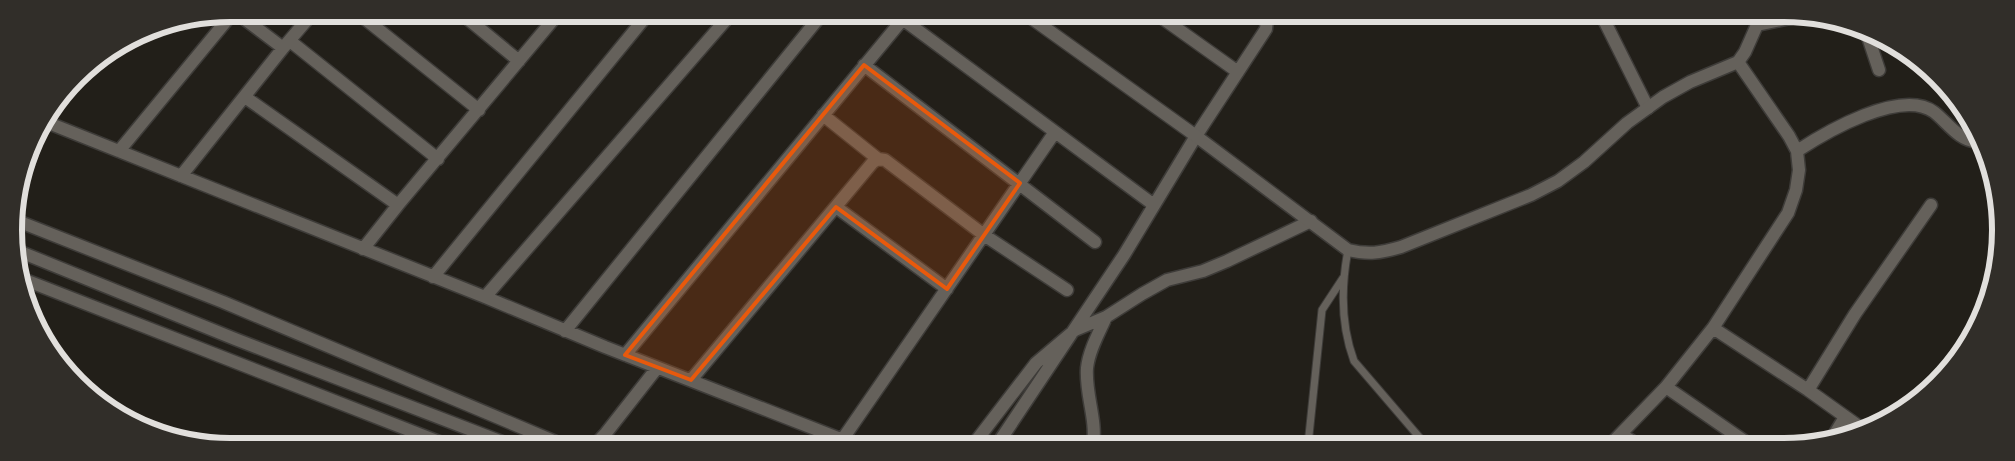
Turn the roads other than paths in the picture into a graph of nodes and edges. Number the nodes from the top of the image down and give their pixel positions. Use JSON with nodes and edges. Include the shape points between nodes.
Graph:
{"nodes":[{"id":1,"x":225,"y":22,"type":"edge"},
{"id":2,"x":251,"y":22,"type":"edge"},
{"id":3,"x":305,"y":22,"type":"edge"},
{"id":4,"x":369,"y":22,"type":"edge"},
{"id":5,"x":472,"y":22,"type":"edge"},
{"id":6,"x":552,"y":22,"type":"edge"},
{"id":7,"x":641,"y":22,"type":"edge"},
{"id":8,"x":724,"y":22,"type":"edge"},
{"id":9,"x":816,"y":22,"type":"edge"},
{"id":10,"x":896,"y":22,"type":"edge"},
{"id":11,"x":907,"y":22,"type":"edge"},
{"id":12,"x":1037,"y":22,"type":"edge"},
{"id":13,"x":1168,"y":22,"type":"edge"},
{"id":14,"x":1267,"y":22,"type":"edge"},
{"id":15,"x":1605,"y":22,"type":"edge"},
{"id":16,"x":1758,"y":22,"type":"edge"},
{"id":17,"x":1869,"y":41,"type":"edge"},
{"id":18,"x":286,"y":44,"type":"junction"},
{"id":19,"x":520,"y":61,"type":"junction"},
{"id":20,"x":1738,"y":62,"type":"junction"},
{"id":21,"x":864,"y":65,"type":"junction"},
{"id":22,"x":1879,"y":70,"type":"dead end"},
{"id":23,"x":1238,"y":72,"type":"junction"},
{"id":24,"x":245,"y":98,"type":"junction"},
{"id":25,"x":1648,"y":108,"type":"junction"},
{"id":26,"x":479,"y":110,"type":"junction"},
{"id":27,"x":823,"y":115,"type":"junction"},
{"id":28,"x":51,"y":124,"type":"edge"},
{"id":29,"x":1056,"y":132,"type":"junction"},
{"id":30,"x":1196,"y":136,"type":"junction"},
{"id":31,"x":1972,"y":140,"type":"edge"},
{"id":32,"x":119,"y":151,"type":"junction"},
{"id":33,"x":1796,"y":151,"type":"junction"},
{"id":34,"x":438,"y":159,"type":"junction"},
{"id":35,"x":878,"y":159,"type":"junction"},
{"id":36,"x":181,"y":176,"type":"junction"},
{"id":37,"x":1020,"y":183,"type":"junction"},
{"id":38,"x":1931,"y":204,"type":"dead end"},
{"id":39,"x":398,"y":205,"type":"junction"},
{"id":40,"x":1154,"y":205,"type":"junction"},
{"id":41,"x":836,"y":207,"type":"junction"},
{"id":42,"x":1311,"y":221,"type":"junction"},
{"id":43,"x":23,"y":223,"type":"edge"},
{"id":44,"x":984,"y":235,"type":"junction"},
{"id":45,"x":1095,"y":242,"type":"dead end"},
{"id":46,"x":363,"y":249,"type":"junction"},
{"id":47,"x":1348,"y":250,"type":"junction"},
{"id":48,"x":24,"y":253,"type":"edge"},
{"id":49,"x":433,"y":277,"type":"junction"},
{"id":50,"x":1343,"y":278,"type":"junction"},
{"id":51,"x":29,"y":282,"type":"edge"},
{"id":52,"x":947,"y":289,"type":"junction"},
{"id":53,"x":1067,"y":290,"type":"dead end"},
{"id":54,"x":485,"y":297,"type":"junction"},
{"id":55,"x":1106,"y":317,"type":"junction"},
{"id":56,"x":1713,"y":328,"type":"junction"},
{"id":57,"x":1075,"y":330,"type":"junction"},
{"id":58,"x":565,"y":331,"type":"junction"},
{"id":59,"x":625,"y":355,"type":"junction"},
{"id":60,"x":657,"y":368,"type":"junction"},
{"id":61,"x":691,"y":380,"type":"junction"},
{"id":62,"x":1666,"y":387,"type":"junction"},
{"id":63,"x":1808,"y":390,"type":"junction"},
{"id":64,"x":1845,"y":417,"type":"junction"},
{"id":65,"x":1857,"y":425,"type":"edge"},
{"id":66,"x":1836,"y":432,"type":"edge"},
{"id":67,"x":1621,"y":434,"type":"junction"},
{"id":68,"x":429,"y":438,"type":"edge"},
{"id":69,"x":492,"y":438,"type":"edge"},
{"id":70,"x":546,"y":438,"type":"edge"},
{"id":71,"x":601,"y":438,"type":"edge"},
{"id":72,"x":837,"y":438,"type":"edge"},
{"id":73,"x":843,"y":438,"type":"edge"},
{"id":74,"x":978,"y":438,"type":"edge"},
{"id":75,"x":1002,"y":438,"type":"edge"},
{"id":76,"x":1093,"y":438,"type":"edge"},
{"id":77,"x":1309,"y":438,"type":"edge"},
{"id":78,"x":1420,"y":438,"type":"edge"},
{"id":79,"x":1617,"y":438,"type":"edge"},
{"id":80,"x":1627,"y":438,"type":"edge"},
{"id":81,"x":1740,"y":438,"type":"edge"}],
"edges":[{"from":1,"to":32,"type":"street"},
{"from":2,"to":18,"type":"street"},
{"from":3,"to":18,"type":"street"},
{"from":4,"to":26,"type":"street"},
{"from":5,"to":19,"type":"street"},
{"from":6,"to":19,"type":"street"},
{"from":7,"to":49,"type":"street"},
{"from":8,"to":54,"type":"street"},
{"from":9,"to":58,"type":"street"},
{"from":10,"to":21,"type":"street"},
{"from":11,"to":29,"type":"street"},
{"from":12,"to":30,"type":"street"},
{"from":13,"to":23,"type":"street"},
{"from":14,"to":23,"type":"street","via":[[1266,29]]},
{"from":15,"to":25,"type":"street"},
{"from":16,"to":20,"type":"street"},
{"from":17,"to":22,"type":"street"},
{"from":18,"to":24,"type":"street"},
{"from":18,"to":34,"type":"street"},
{"from":19,"to":26,"type":"street"},
{"from":20,"to":25,"type":"street","via":[[1690,82]]},
{"from":20,"to":33,"type":"street"},
{"from":21,"to":27,"type":"street"},
{"from":21,"to":37,"type":"street"},
{"from":23,"to":30,"type":"street"},
{"from":24,"to":36,"type":"street"},
{"from":24,"to":39,"type":"street"},
{"from":25,"to":47,"type":"street","via":[[1584,162],[1531,195],[1382,252],[1365,254]]},
{"from":26,"to":34,"type":"street"},
{"from":27,"to":35,"type":"street"},
{"from":27,"to":59,"type":"street"},
{"from":28,"to":32,"type":"street"},
{"from":29,"to":37,"type":"street"},
{"from":29,"to":40,"type":"street"},
{"from":30,"to":40,"type":"street"},
{"from":30,"to":42,"type":"street"},
{"from":31,"to":33,"type":"street","via":[[1965,139],[1933,111],[1919,104],[1907,104],[1842,124]]},
{"from":32,"to":36,"type":"street"},
{"from":33,"to":56,"type":"street","via":[[1799,170],[1788,213]]},
{"from":34,"to":39,"type":"street"},
{"from":35,"to":41,"type":"street"},
{"from":35,"to":44,"type":"street","via":[[884,160]]},
{"from":36,"to":46,"type":"street"},
{"from":37,"to":44,"type":"street"},
{"from":37,"to":45,"type":"street"},
{"from":38,"to":63,"type":"street","via":[[1855,314]]},
{"from":39,"to":46,"type":"street"},
{"from":40,"to":57,"type":"street"},
{"from":41,"to":52,"type":"street"},
{"from":41,"to":61,"type":"street"},
{"from":42,"to":47,"type":"street"},
{"from":42,"to":55,"type":"street","via":[[1203,271],[1167,280]]},
{"from":43,"to":70,"type":"street","via":[[223,302]]},
{"from":44,"to":52,"type":"street"},
{"from":44,"to":53,"type":"street"},
{"from":46,"to":49,"type":"street"},
{"from":47,"to":50,"type":"lane"},
{"from":48,"to":69,"type":"street"},
{"from":49,"to":54,"type":"street"},
{"from":50,"to":77,"type":"lane","via":[[1322,310]]},
{"from":50,"to":78,"type":"lane","via":[[1344,308],[1354,361]]},
{"from":51,"to":68,"type":"street"},
{"from":52,"to":73,"type":"street"},
{"from":54,"to":58,"type":"street"},
{"from":55,"to":57,"type":"street"},
{"from":55,"to":76,"type":"street","via":[[1089,356],[1087,370]]},
{"from":56,"to":62,"type":"street"},
{"from":56,"to":63,"type":"street"},
{"from":57,"to":74,"type":"street","via":[[1036,363]]},
{"from":57,"to":75,"type":"street"},
{"from":58,"to":59,"type":"street"},
{"from":59,"to":60,"type":"street"},
{"from":60,"to":61,"type":"street"},
{"from":60,"to":71,"type":"street"},
{"from":61,"to":72,"type":"street"},
{"from":62,"to":67,"type":"street"},
{"from":62,"to":81,"type":"street"},
{"from":63,"to":64,"type":"street"},
{"from":64,"to":65,"type":"street"},
{"from":64,"to":66,"type":"street"},
{"from":67,"to":79,"type":"street"},
{"from":67,"to":80,"type":"street"}]}
